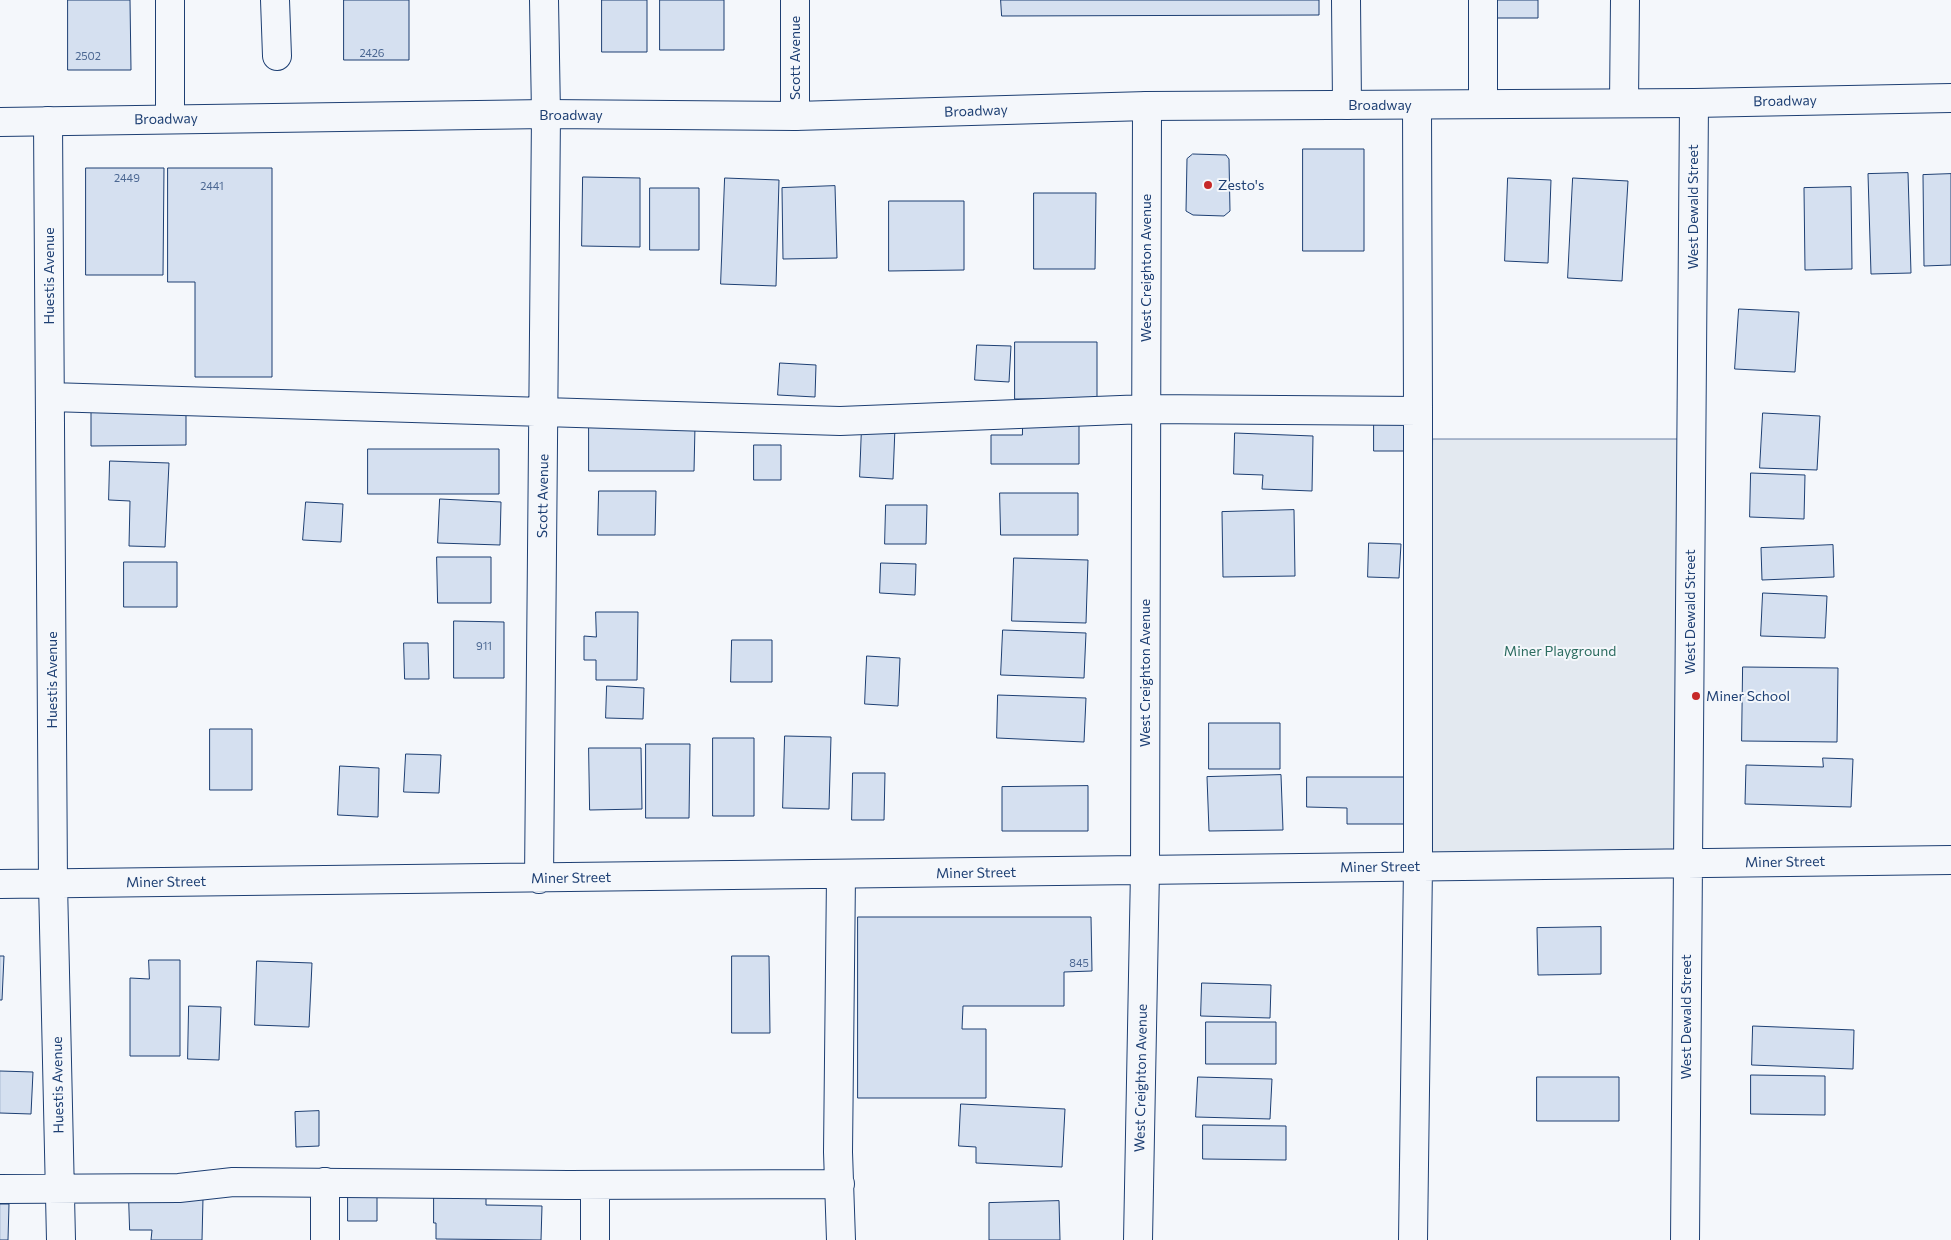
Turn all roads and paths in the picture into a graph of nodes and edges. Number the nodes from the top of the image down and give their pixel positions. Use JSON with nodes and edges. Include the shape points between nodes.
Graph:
{"nodes":[{"id":1,"x":170,"y":0,"type":"edge"},
{"id":2,"x":275,"y":0,"type":"edge"},
{"id":3,"x":544,"y":0,"type":"edge"},
{"id":4,"x":794,"y":0,"type":"edge"},
{"id":5,"x":1346,"y":0,"type":"edge"},
{"id":6,"x":1483,"y":0,"type":"edge"},
{"id":7,"x":1625,"y":0,"type":"edge"},
{"id":8,"x":277,"y":56,"type":"dead end"},
{"id":9,"x":1951,"y":98,"type":"edge"},
{"id":10,"x":1694,"y":103,"type":"junction"},
{"id":11,"x":1483,"y":104,"type":"junction"},
{"id":12,"x":1624,"y":104,"type":"junction"},
{"id":13,"x":1346,"y":105,"type":"junction"},
{"id":14,"x":1417,"y":105,"type":"junction"},
{"id":15,"x":1147,"y":106,"type":"junction"},
{"id":16,"x":546,"y":114,"type":"junction"},
{"id":17,"x":795,"y":116,"type":"junction"},
{"id":18,"x":170,"y":119,"type":"junction"},
{"id":19,"x":48,"y":121,"type":"junction"},
{"id":20,"x":0,"y":122,"type":"edge"},
{"id":21,"x":50,"y":397,"type":"junction"},
{"id":22,"x":1146,"y":409,"type":"junction"},
{"id":23,"x":544,"y":411,"type":"junction"},
{"id":24,"x":1418,"y":411,"type":"junction"},
{"id":25,"x":1951,"y":860,"type":"edge"},
{"id":26,"x":1688,"y":863,"type":"junction"},
{"id":27,"x":1418,"y":866,"type":"junction"},
{"id":28,"x":1145,"y":870,"type":"junction"},
{"id":29,"x":841,"y":874,"type":"junction"},
{"id":30,"x":539,"y":879,"type":"junction"},
{"id":31,"x":0,"y":884,"type":"edge"},
{"id":32,"x":53,"y":884,"type":"junction"},
{"id":33,"x":325,"y":1182,"type":"junction"},
{"id":34,"x":840,"y":1184,"type":"junction"},
{"id":35,"x":595,"y":1185,"type":"junction"},
{"id":36,"x":60,"y":1188,"type":"junction"},
{"id":37,"x":0,"y":1189,"type":"edge"},
{"id":38,"x":61,"y":1240,"type":"edge"},
{"id":39,"x":325,"y":1240,"type":"edge"},
{"id":40,"x":595,"y":1240,"type":"edge"},
{"id":41,"x":841,"y":1240,"type":"edge"},
{"id":42,"x":1138,"y":1240,"type":"edge"},
{"id":43,"x":1413,"y":1240,"type":"edge"},
{"id":44,"x":1684,"y":1240,"type":"edge"}],
"edges":[{"from":1,"to":18,"type":"street"},
{"from":2,"to":8,"type":"street"},
{"from":3,"to":16,"type":"street","name":"Scott Avenue"},
{"from":4,"to":17,"type":"street","name":"Scott Avenue"},
{"from":5,"to":13,"type":"street"},
{"from":6,"to":11,"type":"street"},
{"from":7,"to":12,"type":"street"},
{"from":9,"to":10,"type":"street","name":"Broadway"},
{"from":10,"to":12,"type":"street","name":"Broadway"},
{"from":10,"to":26,"type":"street","name":"West Dewald Street"},
{"from":11,"to":12,"type":"street","name":"Broadway"},
{"from":11,"to":14,"type":"street","name":"Broadway"},
{"from":13,"to":14,"type":"street","name":"Broadway"},
{"from":13,"to":15,"type":"street","name":"Broadway"},
{"from":14,"to":24,"type":"street"},
{"from":15,"to":17,"type":"street","name":"Broadway"},
{"from":15,"to":22,"type":"street","name":"West Creighton Avenue"},
{"from":16,"to":17,"type":"street","name":"Broadway"},
{"from":16,"to":18,"type":"street","name":"Broadway"},
{"from":16,"to":23,"type":"street","name":"Scott Avenue"},
{"from":18,"to":19,"type":"street","name":"Broadway"},
{"from":19,"to":20,"type":"street","name":"Broadway"},
{"from":19,"to":21,"type":"street","name":"Huestis Avenue"},
{"from":21,"to":23,"type":"street"},
{"from":21,"to":32,"type":"street","name":"Huestis Avenue"},
{"from":22,"to":23,"type":"street","via":[[840,421]]},
{"from":22,"to":24,"type":"street"},
{"from":22,"to":28,"type":"street","name":"West Creighton Avenue"},
{"from":23,"to":30,"type":"street","name":"Scott Avenue"},
{"from":24,"to":27,"type":"street"},
{"from":25,"to":26,"type":"street","name":"Miner Street"},
{"from":26,"to":27,"type":"street","name":"Miner Street"},
{"from":26,"to":44,"type":"street","name":"West Dewald Street"},
{"from":27,"to":28,"type":"street","name":"Miner Street"},
{"from":27,"to":43,"type":"street"},
{"from":28,"to":29,"type":"street","name":"Miner Street"},
{"from":28,"to":42,"type":"street","name":"West Creighton Avenue"},
{"from":29,"to":30,"type":"street","name":"Miner Street"},
{"from":29,"to":34,"type":"street"},
{"from":30,"to":32,"type":"street","name":"Miner Street"},
{"from":31,"to":32,"type":"street","name":"Miner Street"},
{"from":32,"to":36,"type":"street","name":"Huestis Avenue"},
{"from":33,"to":35,"type":"street"},
{"from":33,"to":36,"type":"street","via":[[233,1182],[179,1188]]},
{"from":33,"to":39,"type":"street"},
{"from":34,"to":35,"type":"street"},
{"from":34,"to":41,"type":"street"},
{"from":35,"to":40,"type":"street"},
{"from":36,"to":37,"type":"street"},
{"from":36,"to":38,"type":"street","name":"Huestis Avenue"}]}
